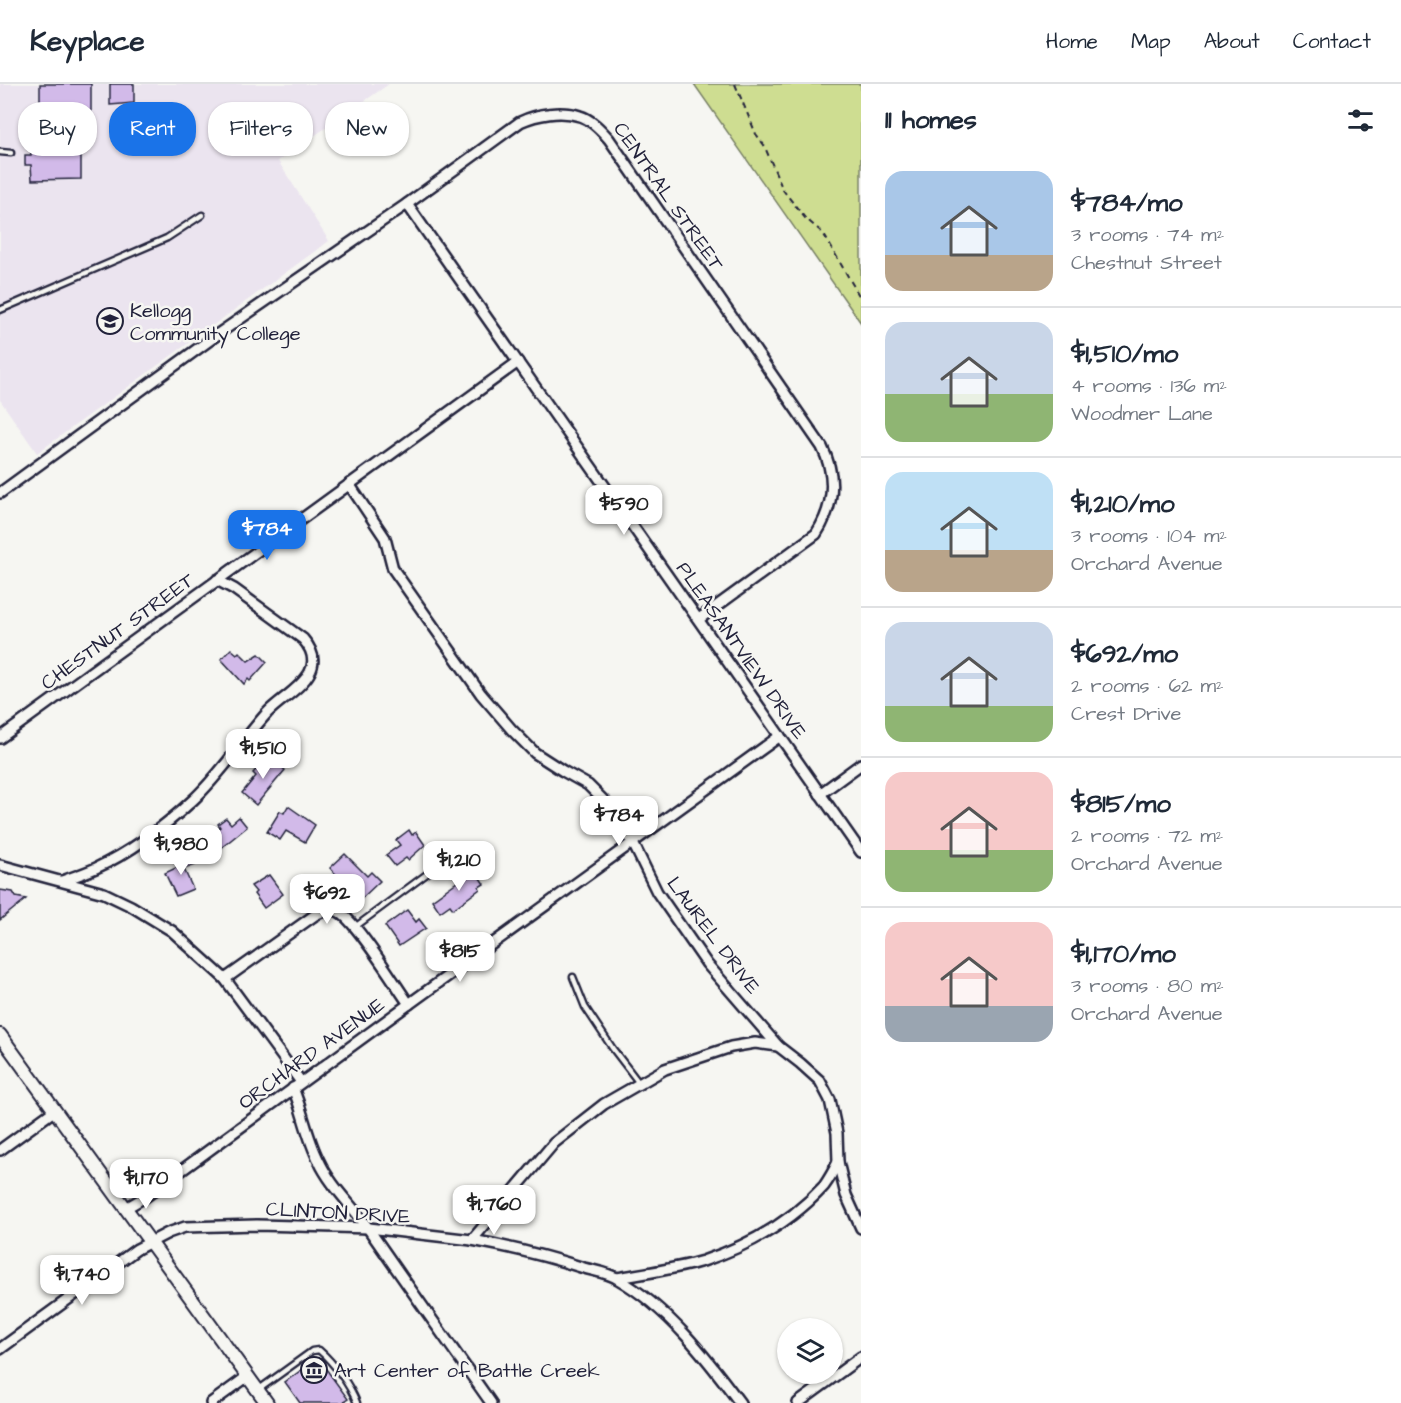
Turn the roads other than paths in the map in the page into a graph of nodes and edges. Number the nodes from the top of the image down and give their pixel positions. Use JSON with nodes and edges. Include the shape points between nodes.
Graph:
{"nodes":[{"id":1,"x":0,"y":152,"type":"edge"},
{"id":2,"x":11,"y":153,"type":"dead end"},
{"id":3,"x":407,"y":204,"type":"junction"},
{"id":4,"x":202,"y":215,"type":"dead end"},
{"id":5,"x":0,"y":310,"type":"edge"},
{"id":6,"x":518,"y":362,"type":"junction"},
{"id":7,"x":349,"y":484,"type":"junction"},
{"id":8,"x":0,"y":493,"type":"edge"},
{"id":9,"x":217,"y":580,"type":"junction"},
{"id":10,"x":699,"y":619,"type":"junction"},
{"id":11,"x":780,"y":736,"type":"junction"},
{"id":12,"x":0,"y":738,"type":"edge"},
{"id":13,"x":861,"y":764,"type":"edge"},
{"id":14,"x":820,"y":794,"type":"junction"},
{"id":15,"x":633,"y":843,"type":"junction"},
{"id":16,"x":861,"y":852,"type":"edge"},
{"id":17,"x":451,"y":856,"type":"dead end"},
{"id":18,"x":0,"y":866,"type":"edge"},
{"id":19,"x":62,"y":881,"type":"junction"},
{"id":20,"x":355,"y":927,"type":"junction"},
{"id":21,"x":573,"y":977,"type":"dead end"},
{"id":22,"x":225,"y":979,"type":"junction"},
{"id":23,"x":409,"y":1004,"type":"junction"},
{"id":24,"x":0,"y":1035,"type":"edge"},
{"id":25,"x":778,"y":1046,"type":"junction"},
{"id":26,"x":639,"y":1083,"type":"junction"},
{"id":27,"x":297,"y":1085,"type":"junction"},
{"id":28,"x":55,"y":1110,"type":"junction"},
{"id":29,"x":0,"y":1150,"type":"edge"},
{"id":30,"x":838,"y":1162,"type":"junction"},
{"id":31,"x":126,"y":1208,"type":"junction"},
{"id":32,"x":369,"y":1228,"type":"junction"},
{"id":33,"x":861,"y":1228,"type":"edge"},
{"id":34,"x":472,"y":1240,"type":"junction"},
{"id":35,"x":150,"y":1241,"type":"junction"},
{"id":36,"x":617,"y":1278,"type":"junction"},
{"id":37,"x":0,"y":1349,"type":"edge"},
{"id":38,"x":861,"y":1357,"type":"edge"},
{"id":39,"x":248,"y":1376,"type":"junction"},
{"id":40,"x":258,"y":1390,"type":"junction"},
{"id":41,"x":211,"y":1403,"type":"edge"},
{"id":42,"x":267,"y":1403,"type":"edge"},
{"id":43,"x":357,"y":1403,"type":"edge"},
{"id":44,"x":492,"y":1403,"type":"edge"},
{"id":45,"x":740,"y":1403,"type":"edge"},
{"id":46,"x":798,"y":1403,"type":"edge"}],
"edges":[{"from":1,"to":2,"type":"lane"},
{"from":3,"to":6,"type":"street","name":"PLEASANTVIEW DRIVE"},
{"from":3,"to":8,"type":"street","name":"CENTRAL STREET","via":[[218,334]]},
{"from":3,"to":10,"type":"street","name":"CENTRAL STREET","via":[[532,116],[580,116],[609,139],[830,462],[832,498],[826,519],[816,534]]},
{"from":4,"to":5,"type":"lane","via":[[167,238]]},
{"from":6,"to":7,"type":"street","name":"CHESTNUT STREET"},
{"from":6,"to":10,"type":"street","name":"PLEASANTVIEW DRIVE"},
{"from":7,"to":9,"type":"street","name":"CHESTNUT STREET"},
{"from":7,"to":15,"type":"street","name":"LAUREL DRIVE","via":[[385,538],[393,569],[481,694],[535,753],[588,784]]},
{"from":9,"to":12,"type":"street","name":"CHESTNUT STREET"},
{"from":9,"to":19,"type":"street","via":[[303,639],[312,656],[309,676],[268,712],[194,800],[170,820],[95,869]]},
{"from":10,"to":11,"type":"street","name":"PLEASANTVIEW DRIVE"},
{"from":11,"to":14,"type":"street","name":"PLEASANTVIEW DRIVE"},
{"from":11,"to":15,"type":"street","name":"ORCHARD AVENUE"},
{"from":13,"to":14,"type":"street"},
{"from":14,"to":16,"type":"street","name":"PLEASANTVIEW DRIVE"},
{"from":15,"to":23,"type":"street","name":"ORCHARD AVENUE"},
{"from":15,"to":25,"type":"street","name":"LAUREL DRIVE","via":[[657,892],[707,964]]},
{"from":17,"to":20,"type":"lane"},
{"from":18,"to":19,"type":"street"},
{"from":19,"to":22,"type":"street","via":[[104,893],[131,906],[172,931]]},
{"from":20,"to":22,"type":"street","via":[[339,912],[322,912]]},
{"from":20,"to":23,"type":"street"},
{"from":21,"to":26,"type":"lane","via":[[585,1007]]},
{"from":22,"to":27,"type":"street"},
{"from":23,"to":27,"type":"street","name":"ORCHARD AVENUE"},
{"from":24,"to":28,"type":"street"},
{"from":25,"to":26,"type":"street","via":[[755,1043],[732,1047],[665,1068]]},
{"from":25,"to":30,"type":"street","name":"LAUREL DRIVE","via":[[820,1082],[830,1100]]},
{"from":26,"to":34,"type":"street","via":[[604,1104],[554,1143]]},
{"from":27,"to":31,"type":"street","name":"ORCHARD AVENUE"},
{"from":27,"to":32,"type":"street","via":[[319,1162]]},
{"from":28,"to":29,"type":"street"},
{"from":28,"to":31,"type":"street"},
{"from":30,"to":33,"type":"street","name":"LAUREL DRIVE","via":[[846,1195]]},
{"from":30,"to":36,"type":"street","via":[[825,1184],[800,1209],[737,1248],[702,1261]]},
{"from":31,"to":35,"type":"street"},
{"from":32,"to":34,"type":"street","name":"CLINTON DRIVE"},
{"from":32,"to":35,"type":"street","name":"CLINTON DRIVE","via":[[185,1227]]},
{"from":32,"to":44,"type":"street"},
{"from":34,"to":36,"type":"street","name":"CLINTON DRIVE"},
{"from":35,"to":37,"type":"street"},
{"from":35,"to":39,"type":"street"},
{"from":36,"to":45,"type":"street","via":[[681,1330]]},
{"from":38,"to":46,"type":"street"},
{"from":39,"to":40,"type":"street"},
{"from":39,"to":41,"type":"street"},
{"from":40,"to":42,"type":"street"},
{"from":40,"to":43,"type":"lane","via":[[312,1351],[319,1350]]}]}
